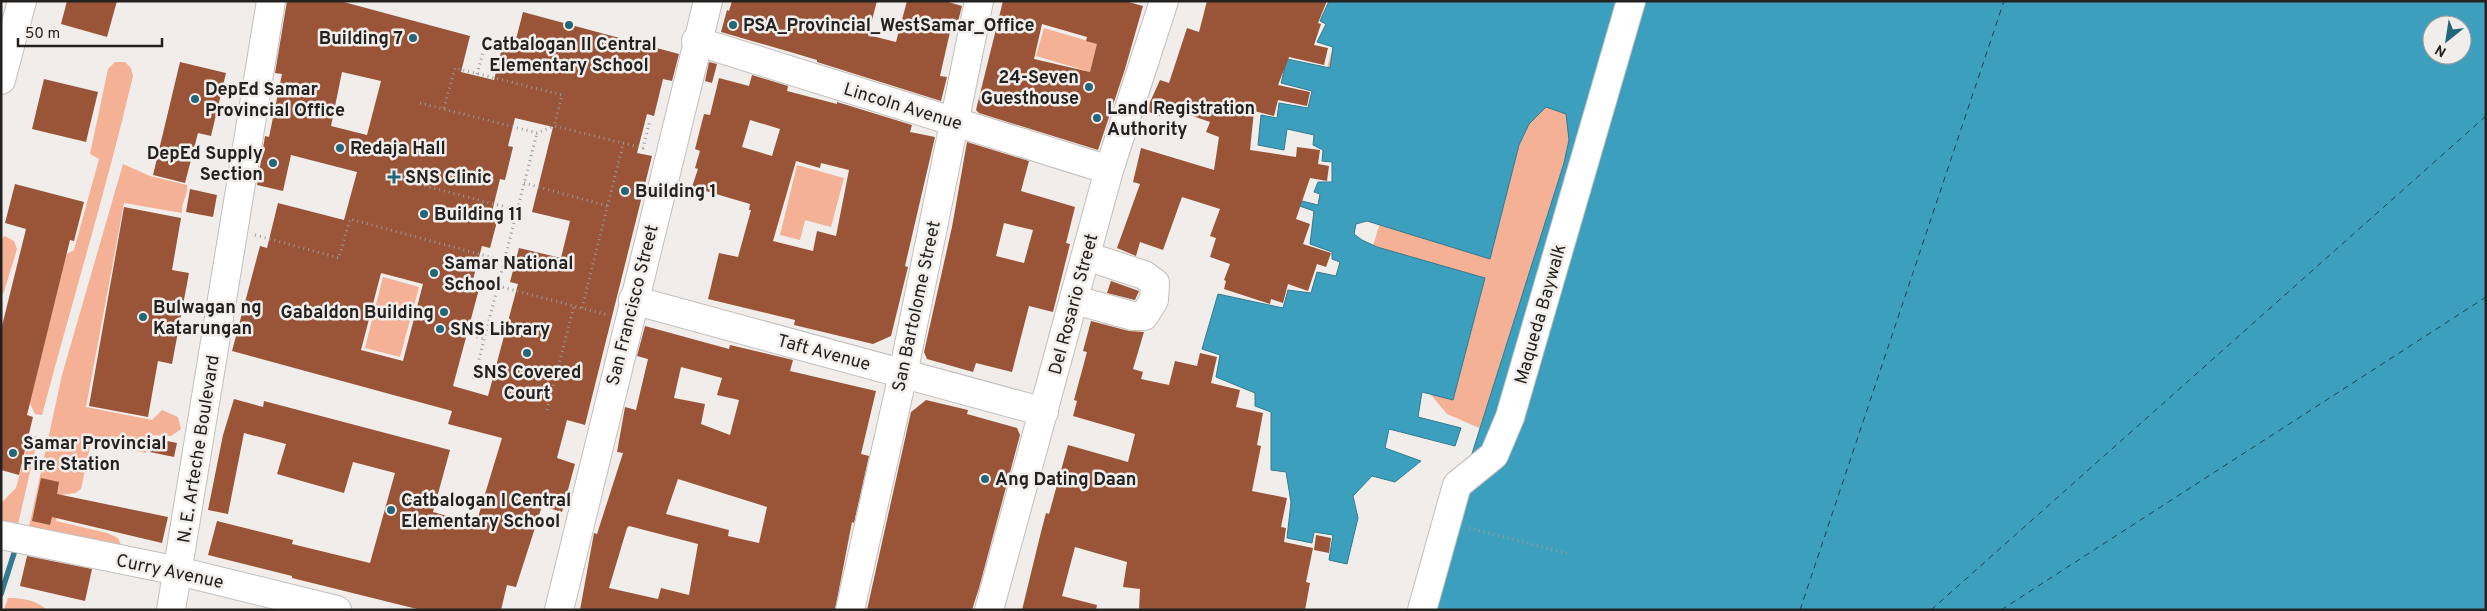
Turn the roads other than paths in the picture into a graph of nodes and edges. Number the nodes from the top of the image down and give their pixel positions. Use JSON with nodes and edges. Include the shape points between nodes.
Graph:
{"nodes":[{"id":1,"x":22,"y":1,"type":"edge"},
{"id":2,"x":271,"y":1,"type":"edge"},
{"id":3,"x":708,"y":1,"type":"edge"},
{"id":4,"x":979,"y":1,"type":"edge"},
{"id":5,"x":1164,"y":1,"type":"edge"},
{"id":6,"x":1631,"y":1,"type":"edge"},
{"id":7,"x":696,"y":41,"type":"junction"},
{"id":8,"x":1,"y":80,"type":"edge"},
{"id":9,"x":954,"y":122,"type":"junction"},
{"id":10,"x":1110,"y":170,"type":"junction"},
{"id":11,"x":1086,"y":256,"type":"junction"},
{"id":12,"x":1074,"y":300,"type":"junction"},
{"id":13,"x":630,"y":310,"type":"junction"},
{"id":14,"x":903,"y":374,"type":"junction"},
{"id":15,"x":1044,"y":412,"type":"junction"},
{"id":16,"x":12,"y":538,"type":"edge"},
{"id":17,"x":178,"y":572,"type":"junction"},
{"id":18,"x":171,"y":610,"type":"edge"},
{"id":19,"x":338,"y":610,"type":"edge"},
{"id":20,"x":559,"y":610,"type":"edge"},
{"id":21,"x":850,"y":610,"type":"edge"},
{"id":22,"x":989,"y":610,"type":"edge"},
{"id":23,"x":1422,"y":610,"type":"edge"}],
"edges":[{"from":1,"to":8,"type":"street"},
{"from":2,"to":17,"type":"street","name":"N. E. Arteche Boulevard"},
{"from":3,"to":7,"type":"street","name":"San Francisco Street"},
{"from":4,"to":9,"type":"street","name":"San Bartolome Street"},
{"from":5,"to":10,"type":"street","name":"Del Rosario Street"},
{"from":6,"to":23,"type":"street","name":"Maqueda Baywalk","via":[[1510,417],[1494,454],[1457,485]]},
{"from":7,"to":9,"type":"street","name":"Lincoln Avenue"},
{"from":7,"to":13,"type":"street","name":"San Francisco Street"},
{"from":9,"to":10,"type":"street","name":"Lincoln Avenue"},
{"from":9,"to":14,"type":"street","name":"San Bartolome Street"},
{"from":10,"to":11,"type":"street","name":"Del Rosario Street"},
{"from":11,"to":12,"type":"street","name":"Del Rosario Street"},
{"from":11,"to":12,"type":"street","via":[[1144,275],[1155,283],[1154,300],[1144,316],[1133,316]]},
{"from":12,"to":15,"type":"street","name":"Del Rosario Street"},
{"from":13,"to":14,"type":"street","name":"Taft Avenue"},
{"from":13,"to":20,"type":"street","name":"San Francisco Street"},
{"from":14,"to":15,"type":"street","name":"Taft Avenue"},
{"from":14,"to":21,"type":"street","name":"San Bartolome Street"},
{"from":15,"to":22,"type":"street","name":"Del Rosario Street"},
{"from":16,"to":17,"type":"street","name":"Curry Avenue"},
{"from":17,"to":18,"type":"street","name":"N. E. Arteche Boulevard"},
{"from":17,"to":19,"type":"street","name":"Curry Avenue"}]}
